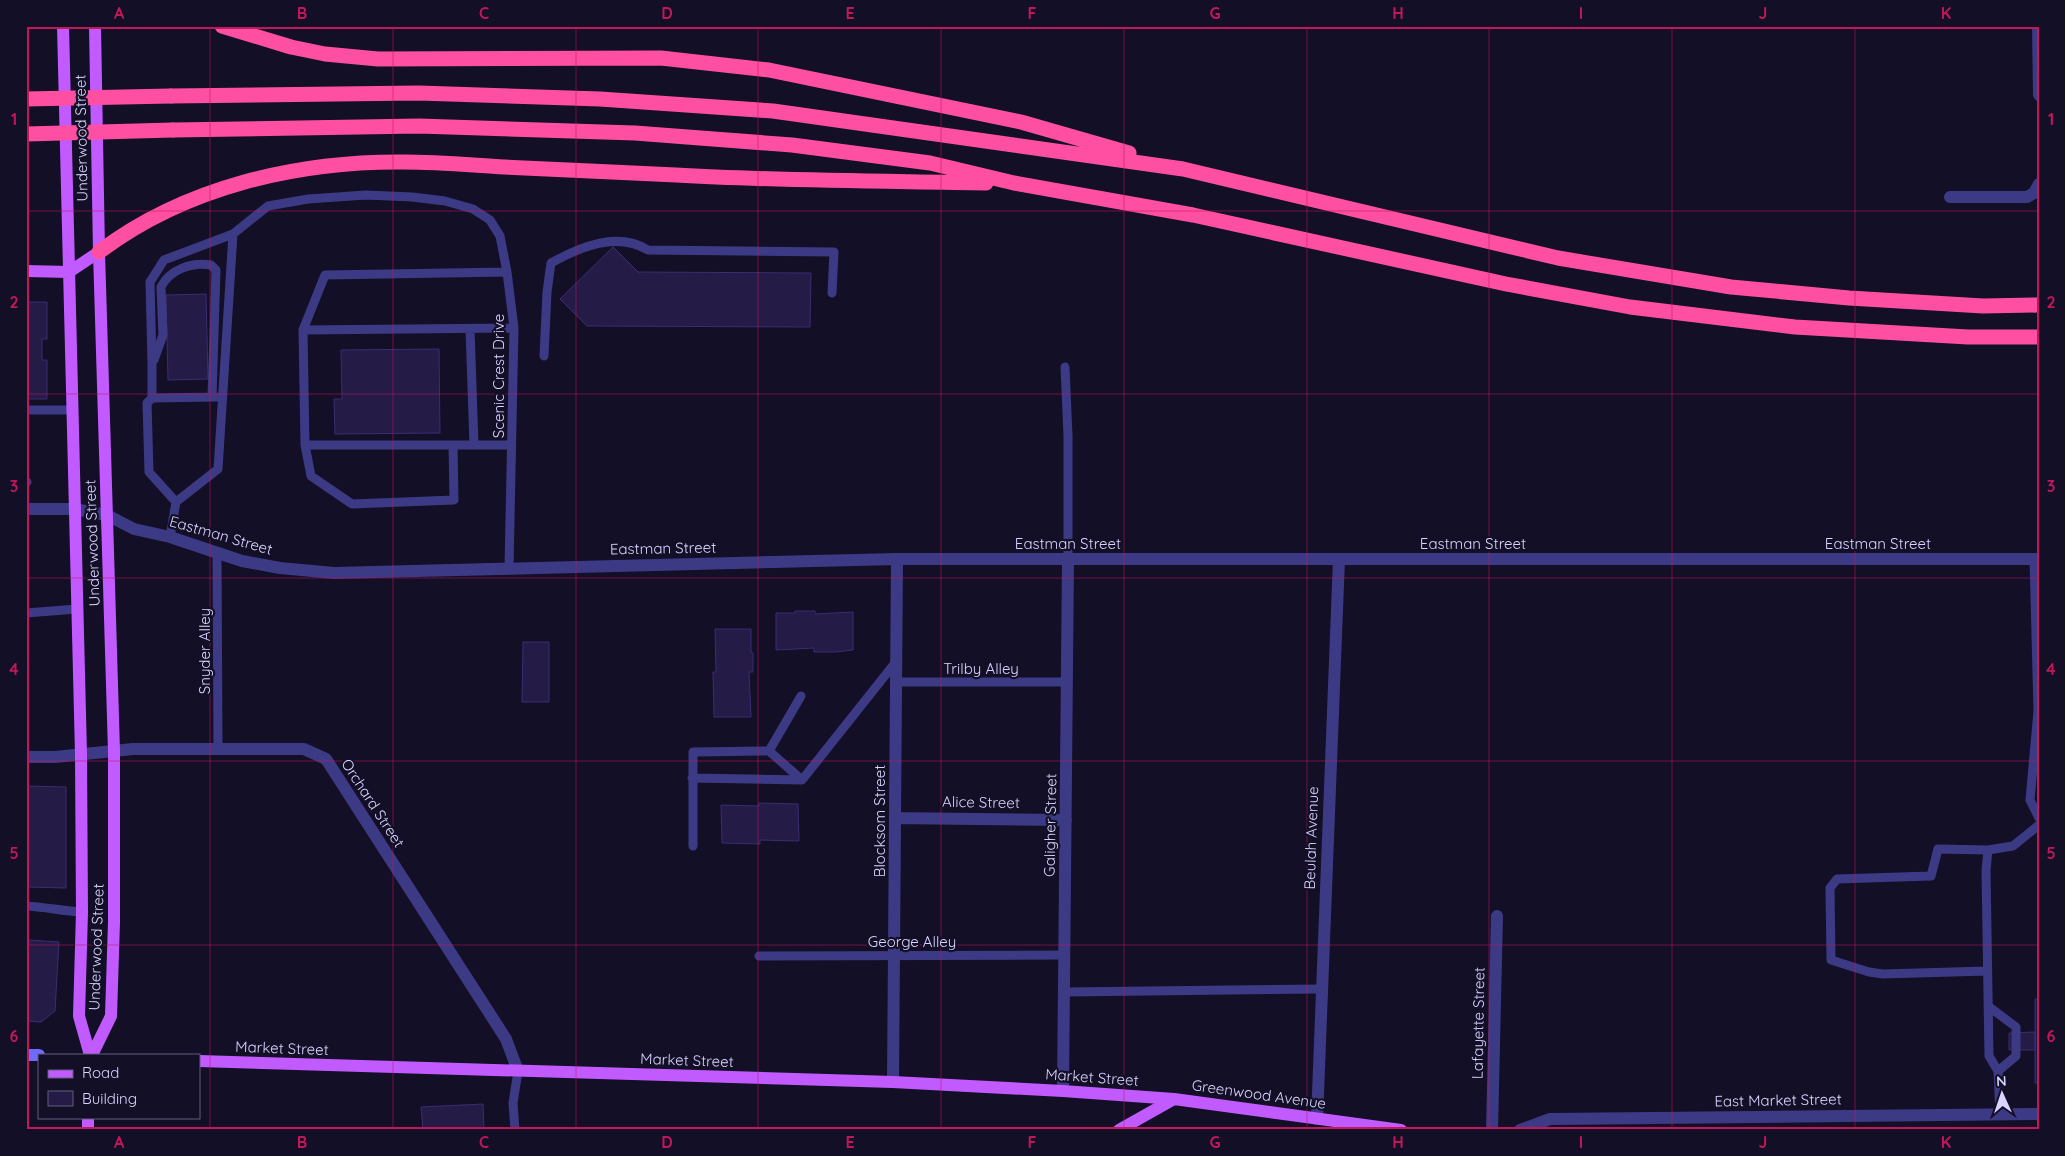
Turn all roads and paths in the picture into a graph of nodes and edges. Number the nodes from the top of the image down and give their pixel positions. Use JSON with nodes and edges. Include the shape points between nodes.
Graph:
{"nodes":[{"id":1,"x":63,"y":26,"type":"edge"},
{"id":2,"x":95,"y":26,"type":"edge"},
{"id":3,"x":222,"y":26,"type":"edge"},
{"id":4,"x":2038,"y":26,"type":"edge"},
{"id":5,"x":2039,"y":95,"type":"edge"},
{"id":6,"x":26,"y":99,"type":"edge"},
{"id":7,"x":26,"y":134,"type":"edge"},
{"id":8,"x":1183,"y":169,"type":"junction"},
{"id":9,"x":1014,"y":183,"type":"junction"},
{"id":10,"x":2039,"y":184,"type":"edge"},
{"id":11,"x":1950,"y":197,"type":"dead end"},
{"id":12,"x":233,"y":234,"type":"junction"},
{"id":13,"x":99,"y":252,"type":"junction"},
{"id":14,"x":26,"y":272,"type":"edge"},
{"id":15,"x":69,"y":272,"type":"junction"},
{"id":16,"x":507,"y":272,"type":"junction"},
{"id":17,"x":832,"y":293,"type":"dead end"},
{"id":18,"x":2039,"y":305,"type":"edge"},
{"id":19,"x":470,"y":328,"type":"junction"},
{"id":20,"x":514,"y":328,"type":"junction"},
{"id":21,"x":303,"y":330,"type":"junction"},
{"id":22,"x":2039,"y":337,"type":"edge"},
{"id":23,"x":544,"y":356,"type":"dead end"},
{"id":24,"x":152,"y":364,"type":"junction"},
{"id":25,"x":1065,"y":367,"type":"dead end"},
{"id":26,"x":217,"y":397,"type":"junction"},
{"id":27,"x":152,"y":398,"type":"junction"},
{"id":28,"x":26,"y":410,"type":"edge"},
{"id":29,"x":72,"y":410,"type":"junction"},
{"id":30,"x":305,"y":445,"type":"junction"},
{"id":31,"x":453,"y":445,"type":"junction"},
{"id":32,"x":474,"y":445,"type":"junction"},
{"id":33,"x":511,"y":445,"type":"junction"},
{"id":34,"x":176,"y":502,"type":"junction"},
{"id":35,"x":26,"y":509,"type":"edge"},
{"id":36,"x":74,"y":510,"type":"junction"},
{"id":37,"x":107,"y":515,"type":"junction"},
{"id":38,"x":170,"y":537,"type":"junction"},
{"id":39,"x":217,"y":553,"type":"junction"},
{"id":40,"x":897,"y":559,"type":"junction"},
{"id":41,"x":1068,"y":559,"type":"junction"},
{"id":42,"x":1339,"y":559,"type":"junction"},
{"id":43,"x":2036,"y":559,"type":"edge"},
{"id":44,"x":509,"y":568,"type":"junction"},
{"id":45,"x":77,"y":609,"type":"junction"},
{"id":46,"x":26,"y":613,"type":"edge"},
{"id":47,"x":895,"y":663,"type":"junction"},
{"id":48,"x":895,"y":682,"type":"junction"},
{"id":49,"x":1068,"y":682,"type":"junction"},
{"id":50,"x":801,"y":696,"type":"dead end"},
{"id":51,"x":218,"y":749,"type":"junction"},
{"id":52,"x":114,"y":751,"type":"junction"},
{"id":53,"x":769,"y":751,"type":"junction"},
{"id":54,"x":80,"y":754,"type":"junction"},
{"id":55,"x":26,"y":756,"type":"edge"},
{"id":56,"x":692,"y":778,"type":"junction"},
{"id":57,"x":802,"y":780,"type":"junction"},
{"id":58,"x":895,"y":818,"type":"junction"},
{"id":59,"x":2039,"y":818,"type":"edge"},
{"id":60,"x":1066,"y":820,"type":"junction"},
{"id":61,"x":2039,"y":825,"type":"edge"},
{"id":62,"x":693,"y":846,"type":"dead end"},
{"id":63,"x":1988,"y":850,"type":"junction"},
{"id":64,"x":26,"y":906,"type":"edge"},
{"id":65,"x":82,"y":912,"type":"junction"},
{"id":66,"x":1497,"y":916,"type":"dead end"},
{"id":67,"x":1065,"y":954,"type":"junction"},
{"id":68,"x":894,"y":955,"type":"junction"},
{"id":69,"x":759,"y":956,"type":"dead end"},
{"id":70,"x":1987,"y":971,"type":"junction"},
{"id":71,"x":1321,"y":990,"type":"junction"},
{"id":72,"x":1065,"y":992,"type":"junction"},
{"id":73,"x":1988,"y":1006,"type":"junction"},
{"id":74,"x":91,"y":1054,"type":"edge"},
{"id":75,"x":92,"y":1054,"type":"edge"},
{"id":76,"x":200,"y":1061,"type":"edge"},
{"id":77,"x":518,"y":1071,"type":"junction"},
{"id":78,"x":1998,"y":1071,"type":"junction"},
{"id":79,"x":893,"y":1082,"type":"junction"},
{"id":80,"x":1063,"y":1091,"type":"junction"},
{"id":81,"x":1174,"y":1099,"type":"junction"},
{"id":82,"x":2000,"y":1114,"type":"junction"},
{"id":83,"x":2039,"y":1114,"type":"edge"},
{"id":84,"x":1317,"y":1119,"type":"junction"},
{"id":85,"x":515,"y":1130,"type":"edge"},
{"id":86,"x":1119,"y":1130,"type":"edge"},
{"id":87,"x":1402,"y":1130,"type":"edge"},
{"id":88,"x":1492,"y":1130,"type":"edge"},
{"id":89,"x":1520,"y":1130,"type":"edge"}],
"edges":[{"from":1,"to":15,"type":"main road","name":"Underwood Street"},
{"from":2,"to":13,"type":"main road","name":"Underwood Street"},
{"from":3,"to":8,"type":"highway","via":[[325,54],[378,58],[660,58],[769,70],[1020,122]]},
{"from":4,"to":5,"type":"street"},
{"from":6,"to":8,"type":"highway","bridge":true,"via":[[419,93],[600,99],[773,111]]},
{"from":7,"to":9,"type":"highway","bridge":true,"via":[[419,126],[635,133],[792,145],[930,163]]},
{"from":8,"to":18,"type":"highway","via":[[1558,258],[1721,285],[1859,299],[1984,306]]},
{"from":9,"to":13,"type":"highway","via":[[752,179],[404,162],[327,165],[246,181],[193,199],[135,227]]},
{"from":9,"to":22,"type":"highway","via":[[1192,215],[1496,282],[1630,307],[1795,327],[1968,337]]},
{"from":10,"to":11,"type":"street","via":[[2027,197]]},
{"from":12,"to":16,"type":"lane","name":"Scenic Crest Drive","via":[[268,206],[308,199],[366,195],[445,201],[473,209],[490,220],[500,236]]},
{"from":12,"to":24,"type":"lane","name":"Scenic Crest Drive","via":[[164,260],[150,282]]},
{"from":12,"to":26,"type":"lane"},
{"from":13,"to":15,"type":"main road"},
{"from":13,"to":37,"type":"main road","name":"Underwood Street"},
{"from":14,"to":15,"type":"main road"},
{"from":15,"to":29,"type":"main road","name":"Underwood Street"},
{"from":16,"to":20,"type":"lane","name":"Scenic Crest Drive"},
{"from":16,"to":21,"type":"lane","via":[[325,275]]},
{"from":17,"to":23,"type":"lane","via":[[834,252],[648,250],[636,243],[603,242],[574,250],[551,263]]},
{"from":19,"to":20,"type":"lane"},
{"from":19,"to":21,"type":"lane"},
{"from":19,"to":32,"type":"lane"},
{"from":20,"to":33,"type":"lane","name":"Scenic Crest Drive"},
{"from":21,"to":30,"type":"lane"},
{"from":24,"to":26,"type":"lane","via":[[163,335],[161,286],[164,280],[189,266],[211,265],[216,270]]},
{"from":24,"to":27,"type":"lane","name":"Scenic Crest Drive"},
{"from":25,"to":41,"type":"lane"},
{"from":26,"to":27,"type":"lane"},
{"from":26,"to":34,"type":"lane","via":[[218,469]]},
{"from":27,"to":34,"type":"lane","name":"Scenic Crest Drive","via":[[147,404],[148,472]]},
{"from":28,"to":29,"type":"lane"},
{"from":29,"to":36,"type":"main road","name":"Underwood Street"},
{"from":30,"to":31,"type":"lane"},
{"from":30,"to":31,"type":"lane","via":[[311,476],[352,504],[454,500]]},
{"from":31,"to":32,"type":"lane"},
{"from":32,"to":33,"type":"lane"},
{"from":33,"to":44,"type":"lane","name":"Scenic Crest Drive"},
{"from":34,"to":38,"type":"lane"},
{"from":35,"to":36,"type":"street","name":"Eastman Street"},
{"from":36,"to":37,"type":"street","name":"Eastman Street"},
{"from":36,"to":45,"type":"main road","name":"Underwood Street"},
{"from":37,"to":38,"type":"street","name":"Eastman Street","via":[[134,529]]},
{"from":37,"to":52,"type":"main road","name":"Underwood Street"},
{"from":38,"to":39,"type":"street","name":"Eastman Street"},
{"from":39,"to":44,"type":"street","name":"Eastman Street","via":[[280,568],[334,573]]},
{"from":39,"to":51,"type":"lane","name":"Snyder Alley"},
{"from":40,"to":41,"type":"street","name":"Eastman Street"},
{"from":40,"to":44,"type":"street","name":"Eastman Street"},
{"from":40,"to":47,"type":"street","name":"Blocksom Street"},
{"from":41,"to":42,"type":"street","name":"Eastman Street"},
{"from":41,"to":49,"type":"street","name":"Galigher Street"},
{"from":42,"to":43,"type":"street","name":"Eastman Street"},
{"from":42,"to":71,"type":"street","name":"Beulah Avenue"},
{"from":43,"to":59,"type":"lane","via":[[2038,711],[2030,800]]},
{"from":45,"to":46,"type":"lane"},
{"from":45,"to":54,"type":"main road","name":"Underwood Street"},
{"from":47,"to":48,"type":"street","name":"Blocksom Street"},
{"from":47,"to":57,"type":"lane"},
{"from":48,"to":49,"type":"lane","name":"Trilby Alley"},
{"from":48,"to":58,"type":"street","name":"Blocksom Street"},
{"from":49,"to":60,"type":"street","name":"Galigher Street"},
{"from":50,"to":53,"type":"lane"},
{"from":51,"to":52,"type":"street","name":"Orchard Street"},
{"from":51,"to":77,"type":"street","name":"Orchard Street","via":[[304,749],[326,759],[506,1039]]},
{"from":52,"to":54,"type":"street","name":"Orchard Street"},
{"from":52,"to":75,"type":"main road","name":"Underwood Street","via":[[111,1016]]},
{"from":53,"to":56,"type":"lane","via":[[692,752]]},
{"from":53,"to":57,"type":"lane"},
{"from":54,"to":55,"type":"street","name":"Orchard Street"},
{"from":54,"to":65,"type":"main road","name":"Underwood Street"},
{"from":56,"to":57,"type":"lane"},
{"from":56,"to":62,"type":"lane"},
{"from":58,"to":60,"type":"street","name":"Alice Street"},
{"from":58,"to":68,"type":"street","name":"Blocksom Street"},
{"from":60,"to":67,"type":"street","name":"Galigher Street"},
{"from":61,"to":63,"type":"lane","via":[[2014,846]]},
{"from":63,"to":70,"type":"lane"},
{"from":63,"to":70,"type":"lane","via":[[1938,849],[1931,876],[1837,879],[1830,888],[1831,960],[1884,974]]},
{"from":64,"to":65,"type":"lane"},
{"from":65,"to":74,"type":"main road","name":"Underwood Street","via":[[79,1016]]},
{"from":66,"to":88,"type":"street","name":"Lafayette Street"},
{"from":67,"to":68,"type":"lane","name":"George Alley"},
{"from":67,"to":72,"type":"street","name":"Galigher Street"},
{"from":68,"to":69,"type":"lane","name":"George Alley"},
{"from":68,"to":79,"type":"street","name":"Blocksom Street"},
{"from":70,"to":73,"type":"lane"},
{"from":71,"to":72,"type":"lane"},
{"from":71,"to":84,"type":"street","name":"Beulah Avenue"},
{"from":72,"to":80,"type":"street","name":"Galigher Street"},
{"from":73,"to":78,"type":"lane","via":[[1989,1056]]},
{"from":73,"to":78,"type":"lane","via":[[2016,1027],[2016,1056]]},
{"from":76,"to":77,"type":"main road","name":"Market Street"},
{"from":77,"to":79,"type":"main road","name":"Market Street"},
{"from":77,"to":85,"type":"lane","via":[[512,1102]]},
{"from":78,"to":82,"type":"lane"},
{"from":79,"to":80,"type":"main road","name":"Market Street"},
{"from":80,"to":81,"type":"main road","name":"Market Street"},
{"from":81,"to":84,"type":"main road","name":"Greenwood Avenue"},
{"from":81,"to":86,"type":"main road","name":"Greenwood Avenue"},
{"from":82,"to":83,"type":"street","name":"East Market Street"},
{"from":82,"to":89,"type":"street","name":"East Market Street","via":[[1550,1119]]},
{"from":84,"to":87,"type":"main road","name":"Greenwood Avenue"}]}
